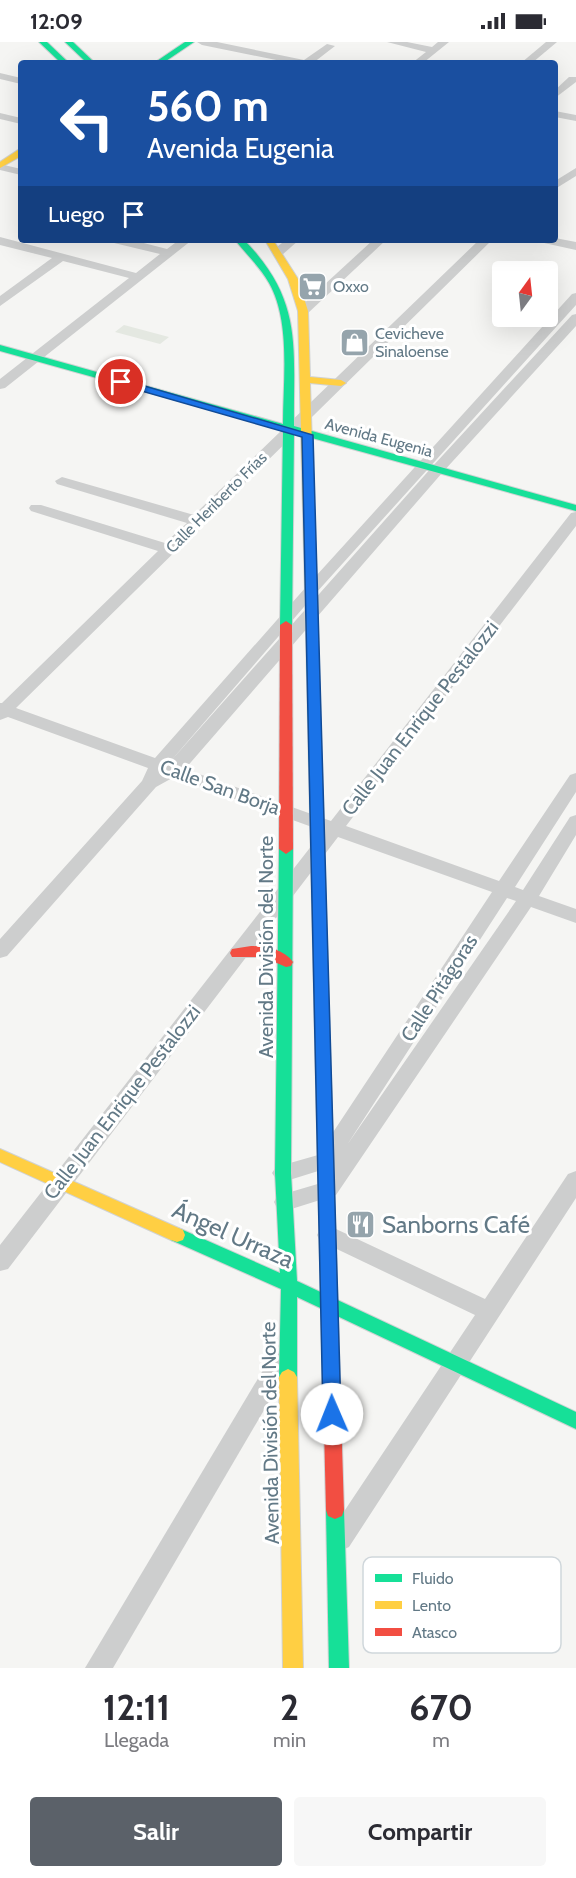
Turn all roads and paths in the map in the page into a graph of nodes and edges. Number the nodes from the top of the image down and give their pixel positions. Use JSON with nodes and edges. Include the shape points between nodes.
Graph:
{"nodes":[{"id":1,"x":43,"y":42,"type":"edge"},
{"id":2,"x":69,"y":42,"type":"edge"},
{"id":3,"x":190,"y":42,"type":"edge"},
{"id":4,"x":202,"y":42,"type":"edge"},
{"id":5,"x":392,"y":42,"type":"edge"},
{"id":6,"x":444,"y":42,"type":"edge"},
{"id":7,"x":552,"y":42,"type":"edge"},
{"id":8,"x":330,"y":46,"type":"dead end"},
{"id":9,"x":433,"y":50,"type":"junction"},
{"id":10,"x":62,"y":60,"type":"edge"},
{"id":11,"x":88,"y":60,"type":"edge"},
{"id":12,"x":163,"y":60,"type":"edge"},
{"id":13,"x":291,"y":60,"type":"edge"},
{"id":14,"x":310,"y":60,"type":"edge"},
{"id":15,"x":421,"y":60,"type":"edge"},
{"id":16,"x":530,"y":60,"type":"edge"},
{"id":17,"x":0,"y":76,"type":"edge"},
{"id":18,"x":18,"y":80,"type":"edge"},
{"id":19,"x":573,"y":80,"type":"dead end"},
{"id":20,"x":558,"y":92,"type":"edge"},
{"id":21,"x":558,"y":115,"type":"edge"},
{"id":22,"x":0,"y":116,"type":"edge"},
{"id":23,"x":576,"y":118,"type":"edge"},
{"id":24,"x":18,"y":120,"type":"edge"},
{"id":25,"x":18,"y":154,"type":"edge"},
{"id":26,"x":0,"y":167,"type":"edge"},
{"id":27,"x":18,"y":171,"type":"edge"},
{"id":28,"x":576,"y":171,"type":"edge"},
{"id":29,"x":558,"y":184,"type":"edge"},
{"id":30,"x":0,"y":241,"type":"edge"},
{"id":31,"x":558,"y":242,"type":"edge"},
{"id":32,"x":130,"y":243,"type":"edge"},
{"id":33,"x":182,"y":243,"type":"edge"},
{"id":34,"x":242,"y":243,"type":"edge"},
{"id":35,"x":270,"y":243,"type":"edge"},
{"id":36,"x":289,"y":243,"type":"edge"},
{"id":37,"x":377,"y":243,"type":"edge"},
{"id":38,"x":483,"y":243,"type":"edge"},
{"id":39,"x":576,"y":246,"type":"edge"},
{"id":40,"x":278,"y":252,"type":"junction"},
{"id":41,"x":169,"y":253,"type":"junction"},
{"id":42,"x":61,"y":257,"type":"junction"},
{"id":43,"x":138,"y":277,"type":"junction"},
{"id":44,"x":576,"y":297,"type":"edge"},
{"id":45,"x":0,"y":302,"type":"edge"},
{"id":46,"x":303,"y":311,"type":"junction"},
{"id":47,"x":576,"y":318,"type":"edge"},
{"id":48,"x":0,"y":348,"type":"edge"},
{"id":49,"x":537,"y":351,"type":"junction"},
{"id":50,"x":34,"y":357,"type":"junction"},
{"id":51,"x":306,"y":380,"type":"junction"},
{"id":52,"x":341,"y":382,"type":"junction"},
{"id":53,"x":0,"y":385,"type":"edge"},
{"id":54,"x":307,"y":415,"type":"junction"},
{"id":55,"x":289,"y":430,"type":"junction"},
{"id":56,"x":307,"y":435,"type":"junction"},
{"id":57,"x":430,"y":468,"type":"junction"},
{"id":58,"x":62,"y":481,"type":"dead end"},
{"id":59,"x":36,"y":508,"type":"dead end"},
{"id":60,"x":576,"y":508,"type":"edge"},
{"id":61,"x":576,"y":516,"type":"edge"},
{"id":62,"x":196,"y":521,"type":"junction"},
{"id":63,"x":168,"y":549,"type":"junction"},
{"id":64,"x":311,"y":590,"type":"junction"},
{"id":65,"x":312,"y":613,"type":"junction"},
{"id":66,"x":287,"y":618,"type":"junction"},
{"id":67,"x":287,"y":642,"type":"junction"},
{"id":68,"x":2,"y":711,"type":"edge"},
{"id":69,"x":166,"y":768,"type":"junction"},
{"id":70,"x":576,"y":779,"type":"edge"},
{"id":71,"x":286,"y":811,"type":"junction"},
{"id":72,"x":576,"y":821,"type":"edge"},
{"id":73,"x":317,"y":822,"type":"junction"},
{"id":74,"x":334,"y":829,"type":"junction"},
{"id":75,"x":317,"y":851,"type":"junction"},
{"id":76,"x":286,"y":890,"type":"junction"},
{"id":77,"x":503,"y":890,"type":"junction"},
{"id":78,"x":527,"y":899,"type":"junction"},
{"id":79,"x":576,"y":916,"type":"edge"},
{"id":80,"x":0,"y":951,"type":"edge"},
{"id":81,"x":237,"y":953,"type":"junction"},
{"id":82,"x":286,"y":962,"type":"junction"},
{"id":83,"x":0,"y":1155,"type":"edge"},
{"id":84,"x":325,"y":1161,"type":"junction"},
{"id":85,"x":283,"y":1173,"type":"junction"},
{"id":86,"x":576,"y":1180,"type":"edge"},
{"id":87,"x":61,"y":1183,"type":"junction"},
{"id":88,"x":328,"y":1189,"type":"junction"},
{"id":89,"x":285,"y":1202,"type":"junction"},
{"id":90,"x":328,"y":1235,"type":"junction"},
{"id":91,"x":0,"y":1262,"type":"edge"},
{"id":92,"x":289,"y":1285,"type":"junction"},
{"id":93,"x":329,"y":1303,"type":"junction"},
{"id":94,"x":489,"y":1311,"type":"junction"},
{"id":95,"x":287,"y":1350,"type":"junction"},
{"id":96,"x":455,"y":1364,"type":"junction"},
{"id":97,"x":576,"y":1421,"type":"edge"},
{"id":98,"x":334,"y":1548,"type":"junction"},
{"id":99,"x":98,"y":1668,"type":"edge"},
{"id":100,"x":293,"y":1668,"type":"edge"},
{"id":101,"x":339,"y":1668,"type":"edge"}],
"edges":[{"from":1,"to":10,"type":"main road"},
{"from":2,"to":11,"type":"main road"},
{"from":3,"to":12,"type":"main road"},
{"from":4,"to":13,"type":"street"},
{"from":5,"to":9,"type":"street"},
{"from":6,"to":9,"type":"street"},
{"from":7,"to":16,"type":"street"},
{"from":8,"to":14,"type":"street"},
{"from":9,"to":15,"type":"street"},
{"from":17,"to":18,"type":"street"},
{"from":19,"to":20,"type":"street"},
{"from":21,"to":23,"type":"street"},
{"from":22,"to":24,"type":"street"},
{"from":25,"to":26,"type":"main road"},
{"from":26,"to":27,"type":"street"},
{"from":28,"to":29,"type":"street"},
{"from":30,"to":42,"type":"street"},
{"from":31,"to":39,"type":"street"},
{"from":32,"to":41,"type":"street"},
{"from":33,"to":41,"type":"street"},
{"from":34,"to":55,"type":"main road","name":"Avenida División del Norte","via":[[267,272],[282,301],[286,318]]},
{"from":35,"to":40,"type":"main road"},
{"from":36,"to":40,"type":"street"},
{"from":37,"to":46,"type":"street"},
{"from":38,"to":52,"type":"street","name":"Calle Heriberto Frías"},
{"from":40,"to":46,"type":"main road","via":[[294,279]]},
{"from":41,"to":43,"type":"street"},
{"from":42,"to":43,"type":"street"},
{"from":42,"to":45,"type":"street"},
{"from":43,"to":50,"type":"street"},
{"from":44,"to":49,"type":"street"},
{"from":46,"to":51,"type":"main road"},
{"from":47,"to":49,"type":"street"},
{"from":48,"to":50,"type":"main road","name":"Avenida Eugenia"},
{"from":49,"to":57,"type":"street"},
{"from":50,"to":53,"type":"street"},
{"from":50,"to":55,"type":"main road","name":"Avenida Eugenia"},
{"from":51,"to":52,"type":"main road"},
{"from":51,"to":54,"type":"main road"},
{"from":52,"to":54,"type":"street","name":"Calle Heriberto Frías"},
{"from":54,"to":55,"type":"street","name":"Calle Heriberto Frías"},
{"from":54,"to":56,"type":"main road"},
{"from":55,"to":56,"type":"main road","name":"Avenida Eugenia"},
{"from":55,"to":62,"type":"street","name":"Calle Heriberto Frías"},
{"from":55,"to":66,"type":"main road","name":"Avenida División del Norte"},
{"from":56,"to":57,"type":"main road","name":"Avenida Eugenia"},
{"from":56,"to":64,"type":"main road"},
{"from":57,"to":60,"type":"main road","name":"Avenida Eugenia"},
{"from":57,"to":64,"type":"street"},
{"from":57,"to":65,"type":"street"},
{"from":58,"to":62,"type":"street"},
{"from":59,"to":63,"type":"street"},
{"from":61,"to":74,"type":"street","name":"Calle Juan Enrique Pestalozzi"},
{"from":62,"to":63,"type":"street","name":"Calle Heriberto Frías"},
{"from":63,"to":68,"type":"street","name":"Calle Heriberto Frías"},
{"from":64,"to":65,"type":"main road"},
{"from":64,"to":66,"type":"street"},
{"from":65,"to":67,"type":"street"},
{"from":65,"to":73,"type":"main road"},
{"from":66,"to":67,"type":"main road","name":"Avenida División del Norte"},
{"from":66,"to":69,"type":"street"},
{"from":67,"to":69,"type":"street"},
{"from":67,"to":71,"type":"main road","name":"Avenida División del Norte"},
{"from":68,"to":69,"type":"street","name":"Calle San Borja"},
{"from":69,"to":71,"type":"street","name":"Calle San Borja"},
{"from":69,"to":80,"type":"street"},
{"from":70,"to":77,"type":"street","name":"Calle Pitágoras"},
{"from":71,"to":73,"type":"street","name":"Calle San Borja"},
{"from":71,"to":76,"type":"main road","name":"Avenida División del Norte"},
{"from":72,"to":78,"type":"street","name":"Calle Pitágoras"},
{"from":73,"to":74,"type":"street","name":"Calle San Borja"},
{"from":73,"to":75,"type":"main road"},
{"from":74,"to":75,"type":"street","name":"Calle Juan Enrique Pestalozzi"},
{"from":74,"to":77,"type":"street","name":"Calle San Borja"},
{"from":75,"to":76,"type":"street","name":"Calle Juan Enrique Pestalozzi"},
{"from":75,"to":84,"type":"main road"},
{"from":76,"to":81,"type":"street","name":"Calle Juan Enrique Pestalozzi"},
{"from":76,"to":82,"type":"main road","name":"Avenida División del Norte"},
{"from":77,"to":78,"type":"street","name":"Calle San Borja"},
{"from":77,"to":84,"type":"street","name":"Calle Pitágoras"},
{"from":78,"to":79,"type":"street","name":"Calle San Borja"},
{"from":78,"to":88,"type":"street","name":"Calle Pitágoras"},
{"from":81,"to":82,"type":"main road","via":[[264,950]]},
{"from":81,"to":87,"type":"street","name":"Calle Juan Enrique Pestalozzi"},
{"from":82,"to":85,"type":"main road","name":"Avenida División del Norte"},
{"from":83,"to":87,"type":"main road","name":"Ángel Urraza"},
{"from":84,"to":85,"type":"street"},
{"from":84,"to":88,"type":"main road"},
{"from":85,"to":89,"type":"main road","name":"Avenida División del Norte"},
{"from":86,"to":94,"type":"street"},
{"from":87,"to":91,"type":"street","name":"Calle Juan Enrique Pestalozzi"},
{"from":87,"to":92,"type":"main road","name":"Ángel Urraza"},
{"from":88,"to":89,"type":"street"},
{"from":88,"to":90,"type":"main road"},
{"from":89,"to":92,"type":"main road","name":"Avenida División del Norte"},
{"from":90,"to":93,"type":"main road"},
{"from":90,"to":94,"type":"street"},
{"from":92,"to":93,"type":"main road","name":"Ángel Urraza"},
{"from":92,"to":95,"type":"main road","name":"Avenida División del Norte"},
{"from":93,"to":96,"type":"main road","name":"Ángel Urraza"},
{"from":93,"to":98,"type":"main road"},
{"from":94,"to":96,"type":"street"},
{"from":95,"to":99,"type":"street"},
{"from":95,"to":100,"type":"main road","name":"Avenida División del Norte"},
{"from":96,"to":97,"type":"main road","name":"Ángel Urraza"},
{"from":96,"to":98,"type":"street"},
{"from":98,"to":101,"type":"main road"}]}
